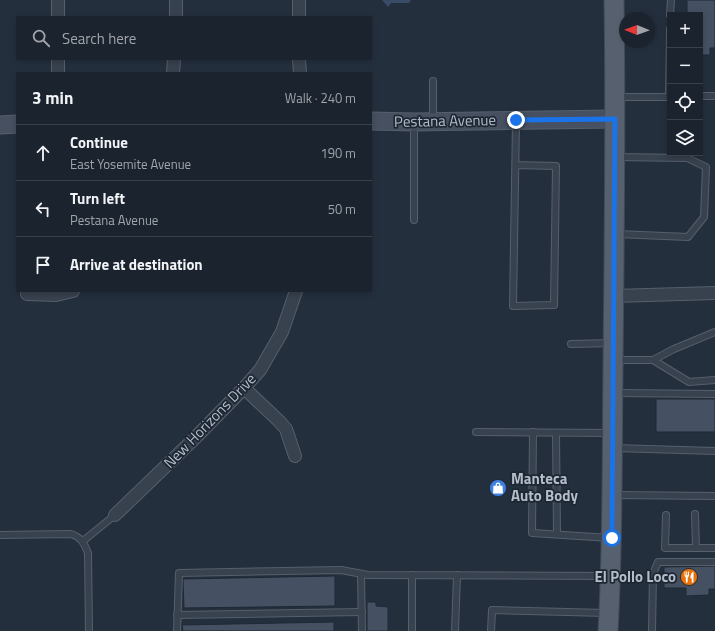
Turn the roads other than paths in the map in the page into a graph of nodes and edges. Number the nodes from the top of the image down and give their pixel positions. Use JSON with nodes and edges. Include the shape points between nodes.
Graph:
{"nodes":[{"id":1,"x":58,"y":0,"type":"edge"},
{"id":2,"x":176,"y":0,"type":"edge"},
{"id":3,"x":299,"y":0,"type":"edge"},
{"id":4,"x":614,"y":0,"type":"edge"},
{"id":5,"x":671,"y":0,"type":"edge"},
{"id":6,"x":670,"y":12,"type":"edge"},
{"id":7,"x":58,"y":16,"type":"edge"},
{"id":8,"x":176,"y":16,"type":"edge"},
{"id":9,"x":299,"y":16,"type":"edge"},
{"id":10,"x":670,"y":48,"type":"edge"},
{"id":11,"x":58,"y":60,"type":"edge"},
{"id":12,"x":174,"y":60,"type":"edge"},
{"id":13,"x":299,"y":60,"type":"edge"},
{"id":14,"x":58,"y":72,"type":"edge"},
{"id":15,"x":174,"y":72,"type":"edge"},
{"id":16,"x":300,"y":72,"type":"edge"},
{"id":17,"x":433,"y":82,"type":"dead end"},
{"id":18,"x":669,"y":84,"type":"edge"},
{"id":19,"x":703,"y":96,"type":"edge"},
{"id":20,"x":715,"y":96,"type":"edge"},
{"id":21,"x":616,"y":97,"type":"junction"},
{"id":22,"x":667,"y":97,"type":"edge"},
{"id":23,"x":615,"y":119,"type":"junction"},
{"id":24,"x":516,"y":120,"type":"junction"},
{"id":25,"x":372,"y":121,"type":"edge"},
{"id":26,"x":414,"y":122,"type":"junction"},
{"id":27,"x":433,"y":122,"type":"junction"},
{"id":28,"x":16,"y":124,"type":"edge"},
{"id":29,"x":0,"y":125,"type":"edge"},
{"id":30,"x":615,"y":157,"type":"junction"},
{"id":31,"x":516,"y":165,"type":"junction"},
{"id":32,"x":414,"y":220,"type":"dead end"},
{"id":33,"x":613,"y":234,"type":"junction"},
{"id":34,"x":69,"y":292,"type":"edge"},
{"id":35,"x":296,"y":292,"type":"edge"},
{"id":36,"x":715,"y":293,"type":"edge"},
{"id":37,"x":27,"y":294,"type":"dead end"},
{"id":38,"x":614,"y":296,"type":"junction"},
{"id":39,"x":715,"y":332,"type":"edge"},
{"id":40,"x":571,"y":344,"type":"dead end"},
{"id":41,"x":613,"y":352,"type":"junction"},
{"id":42,"x":653,"y":360,"type":"junction"},
{"id":43,"x":715,"y":380,"type":"edge"},
{"id":44,"x":244,"y":388,"type":"junction"},
{"id":45,"x":612,"y":393,"type":"junction"},
{"id":46,"x":715,"y":394,"type":"edge"},
{"id":47,"x":476,"y":432,"type":"dead end"},
{"id":48,"x":533,"y":432,"type":"junction"},
{"id":49,"x":556,"y":433,"type":"junction"},
{"id":50,"x":612,"y":441,"type":"junction"},
{"id":51,"x":715,"y":450,"type":"edge"},
{"id":52,"x":295,"y":456,"type":"dead end"},
{"id":53,"x":612,"y":495,"type":"junction"},
{"id":54,"x":715,"y":496,"type":"edge"},
{"id":55,"x":695,"y":514,"type":"dead end"},
{"id":56,"x":115,"y":515,"type":"joint"},
{"id":57,"x":666,"y":515,"type":"dead end"},
{"id":58,"x":557,"y":534,"type":"junction"},
{"id":59,"x":0,"y":535,"type":"edge"},
{"id":60,"x":612,"y":538,"type":"junction"},
{"id":61,"x":83,"y":541,"type":"junction"},
{"id":62,"x":696,"y":548,"type":"junction"},
{"id":63,"x":715,"y":548,"type":"edge"},
{"id":64,"x":715,"y":562,"type":"edge"},
{"id":65,"x":361,"y":574,"type":"junction"},
{"id":66,"x":412,"y":575,"type":"junction"},
{"id":67,"x":457,"y":575,"type":"junction"},
{"id":68,"x":611,"y":576,"type":"junction"},
{"id":69,"x":362,"y":612,"type":"junction"},
{"id":70,"x":177,"y":615,"type":"junction"},
{"id":71,"x":609,"y":622,"type":"edge"},
{"id":72,"x":89,"y":631,"type":"edge"},
{"id":73,"x":177,"y":631,"type":"edge"},
{"id":74,"x":362,"y":631,"type":"edge"},
{"id":75,"x":412,"y":631,"type":"edge"},
{"id":76,"x":455,"y":631,"type":"edge"},
{"id":77,"x":491,"y":631,"type":"edge"},
{"id":78,"x":652,"y":631,"type":"edge"}],
"edges":[{"from":1,"to":7,"type":"street"},
{"from":2,"to":8,"type":"street"},
{"from":3,"to":9,"type":"street"},
{"from":4,"to":21,"type":"main road"},
{"from":5,"to":6,"type":"lane"},
{"from":10,"to":18,"type":"lane"},
{"from":11,"to":14,"type":"street"},
{"from":12,"to":15,"type":"street"},
{"from":13,"to":16,"type":"street"},
{"from":17,"to":27,"type":"lane"},
{"from":19,"to":20,"type":"lane"},
{"from":21,"to":22,"type":"lane"},
{"from":21,"to":23,"type":"main road"},
{"from":23,"to":24,"type":"street","name":"Pestana Avenue"},
{"from":23,"to":30,"type":"main road"},
{"from":24,"to":27,"type":"street","name":"Pestana Avenue"},
{"from":24,"to":31,"type":"lane"},
{"from":25,"to":26,"type":"street","name":"Pestana Avenue"},
{"from":26,"to":27,"type":"street","name":"Pestana Avenue"},
{"from":26,"to":32,"type":"lane"},
{"from":28,"to":29,"type":"street"},
{"from":30,"to":33,"type":"main road"},
{"from":30,"to":33,"type":"lane","via":[[687,158],[706,167],[704,217],[688,237]]},
{"from":31,"to":31,"type":"lane","via":[[513,306],[554,305],[556,166]]},
{"from":33,"to":38,"type":"main road"},
{"from":34,"to":37,"type":"street","via":[[56,295]]},
{"from":35,"to":44,"type":"street","name":"New Horizons Drive","via":[[282,332],[260,370]]},
{"from":36,"to":38,"type":"street"},
{"from":38,"to":41,"type":"main road"},
{"from":39,"to":42,"type":"lane"},
{"from":40,"to":41,"type":"lane"},
{"from":41,"to":42,"type":"lane"},
{"from":41,"to":45,"type":"main road"},
{"from":42,"to":43,"type":"lane","via":[[689,382]]},
{"from":44,"to":52,"type":"street","via":[[286,429]]},
{"from":44,"to":56,"type":"street","name":"New Horizons Drive"},
{"from":45,"to":46,"type":"lane"},
{"from":45,"to":50,"type":"main road"},
{"from":47,"to":48,"type":"lane"},
{"from":48,"to":49,"type":"lane"},
{"from":48,"to":58,"type":"lane","via":[[532,533]]},
{"from":49,"to":50,"type":"lane"},
{"from":49,"to":58,"type":"lane"},
{"from":50,"to":51,"type":"lane"},
{"from":50,"to":53,"type":"main road"},
{"from":53,"to":54,"type":"lane"},
{"from":53,"to":60,"type":"main road"},
{"from":55,"to":62,"type":"lane"},
{"from":56,"to":61,"type":"lane"},
{"from":57,"to":62,"type":"lane","via":[[665,548]]},
{"from":58,"to":60,"type":"lane"},
{"from":59,"to":61,"type":"lane","via":[[71,534]]},
{"from":60,"to":68,"type":"main road"},
{"from":61,"to":72,"type":"lane","via":[[88,553]]},
{"from":62,"to":63,"type":"lane"},
{"from":64,"to":78,"type":"lane","via":[[658,562],[653,574]]},
{"from":65,"to":66,"type":"lane"},
{"from":65,"to":69,"type":"lane"},
{"from":65,"to":70,"type":"lane","via":[[341,570],[179,573]]},
{"from":66,"to":67,"type":"lane"},
{"from":66,"to":75,"type":"lane"},
{"from":67,"to":68,"type":"lane"},
{"from":67,"to":76,"type":"lane"},
{"from":68,"to":71,"type":"main road"},
{"from":69,"to":70,"type":"lane"},
{"from":69,"to":74,"type":"lane"},
{"from":70,"to":73,"type":"lane"},
{"from":71,"to":77,"type":"lane","via":[[492,610]]}]}
